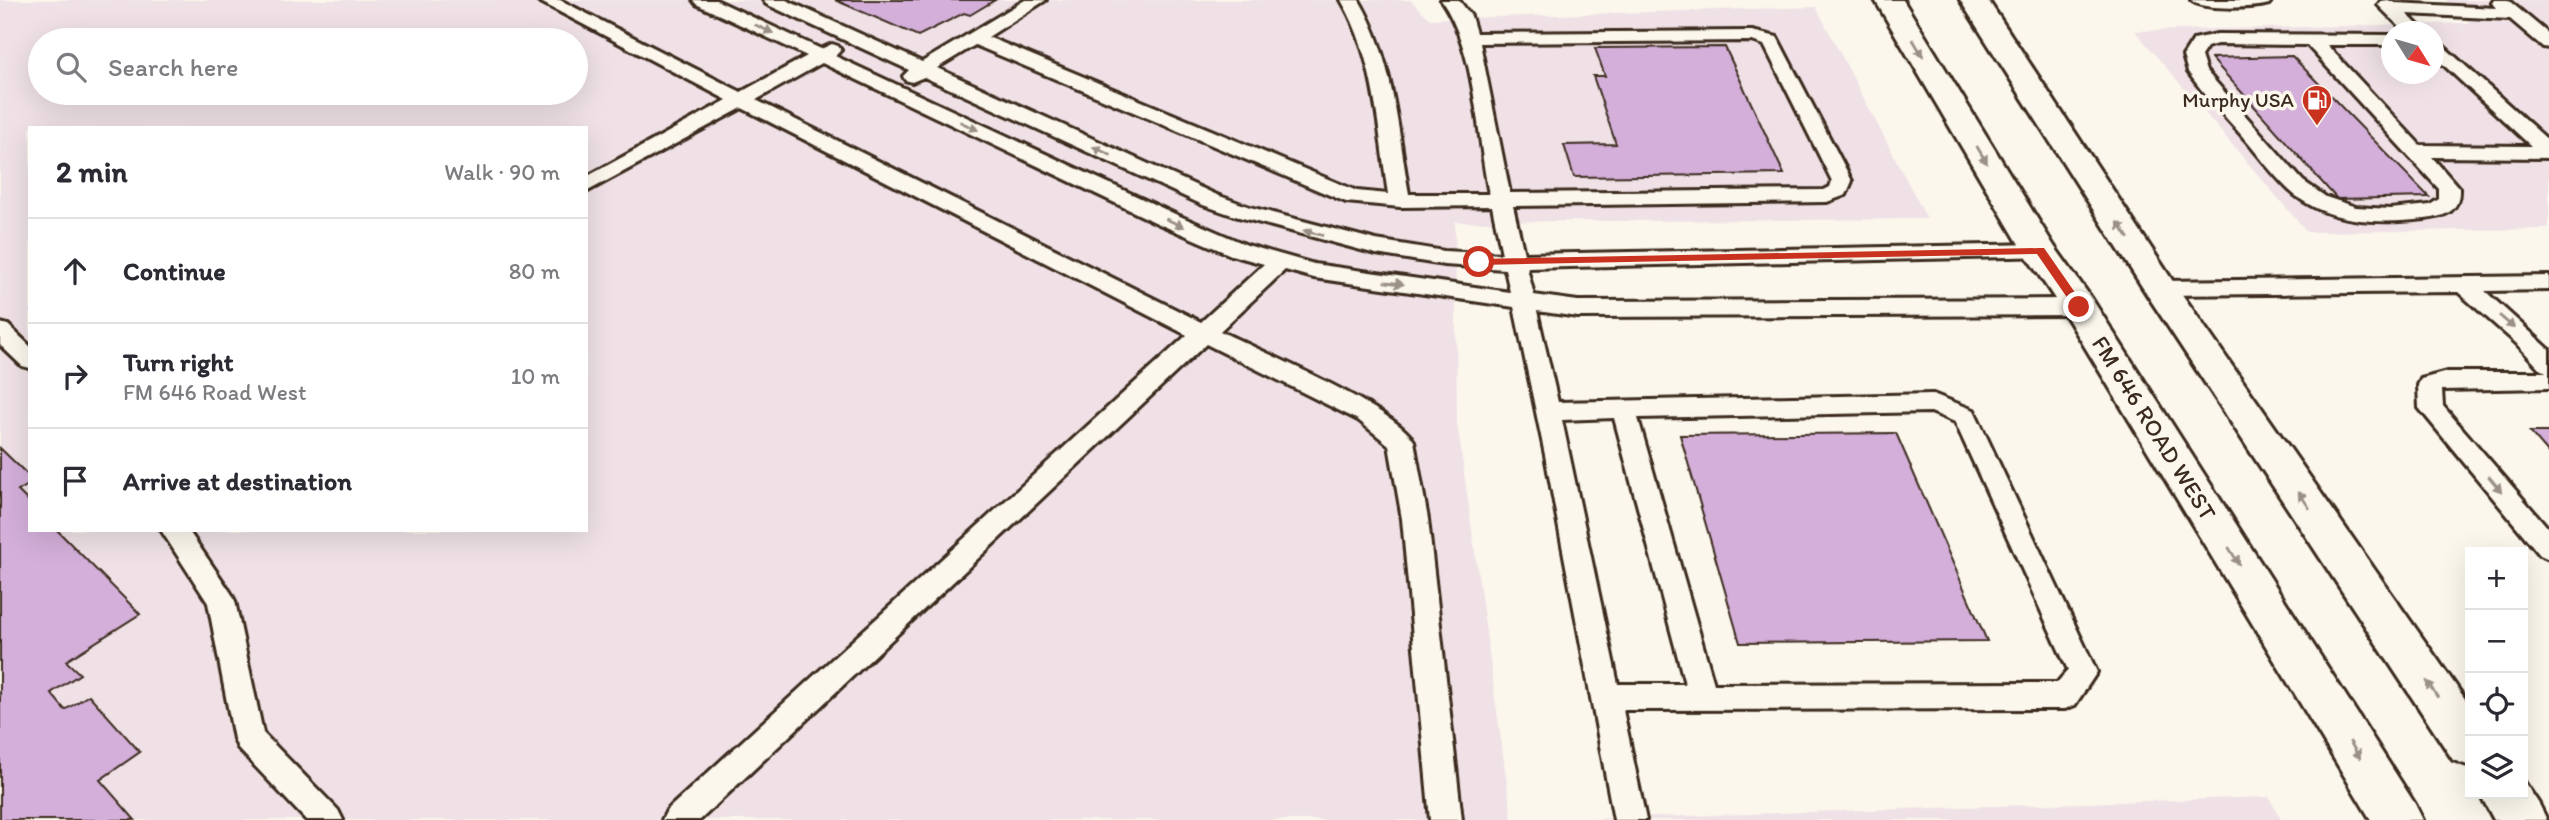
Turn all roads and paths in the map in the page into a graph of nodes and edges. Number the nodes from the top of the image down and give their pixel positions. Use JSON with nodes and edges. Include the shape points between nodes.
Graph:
{"nodes":[{"id":1,"x":546,"y":0,"type":"edge"},
{"id":2,"x":702,"y":0,"type":"edge"},
{"id":3,"x":772,"y":0,"type":"edge"},
{"id":4,"x":1037,"y":0,"type":"edge"},
{"id":5,"x":1350,"y":0,"type":"edge"},
{"id":6,"x":1450,"y":0,"type":"edge"},
{"id":7,"x":1889,"y":0,"type":"edge"},
{"id":8,"x":1974,"y":0,"type":"edge"},
{"id":9,"x":2200,"y":0,"type":"edge"},
{"id":10,"x":2263,"y":0,"type":"edge"},
{"id":11,"x":2497,"y":0,"type":"edge"},
{"id":12,"x":2386,"y":4,"type":"edge"},
{"id":13,"x":2514,"y":14,"type":"junction"},
{"id":14,"x":2404,"y":21,"type":"edge"},
{"id":15,"x":854,"y":38,"type":"junction"},
{"id":16,"x":974,"y":38,"type":"junction"},
{"id":17,"x":1470,"y":38,"type":"junction"},
{"id":18,"x":2311,"y":40,"type":"junction"},
{"id":19,"x":2381,"y":40,"type":"edge"},
{"id":20,"x":2549,"y":43,"type":"edge"},
{"id":21,"x":821,"y":56,"type":"junction"},
{"id":22,"x":2444,"y":56,"type":"edge"},
{"id":23,"x":923,"y":69,"type":"junction"},
{"id":24,"x":890,"y":89,"type":"junction"},
{"id":25,"x":741,"y":101,"type":"junction"},
{"id":26,"x":2416,"y":151,"type":"junction"},
{"id":27,"x":2549,"y":152,"type":"edge"},
{"id":28,"x":588,"y":186,"type":"edge"},
{"id":29,"x":1501,"y":199,"type":"junction"},
{"id":30,"x":1400,"y":201,"type":"junction"},
{"id":31,"x":2040,"y":251,"type":"junction"},
{"id":32,"x":1280,"y":261,"type":"junction"},
{"id":33,"x":1515,"y":261,"type":"junction"},
{"id":34,"x":2549,"y":283,"type":"edge"},
{"id":35,"x":2463,"y":284,"type":"junction"},
{"id":36,"x":2160,"y":288,"type":"junction"},
{"id":37,"x":1524,"y":302,"type":"junction"},
{"id":38,"x":2079,"y":307,"type":"junction"},
{"id":39,"x":0,"y":331,"type":"edge"},
{"id":40,"x":1203,"y":334,"type":"junction"},
{"id":41,"x":28,"y":358,"type":"edge"},
{"id":42,"x":2549,"y":364,"type":"edge"},
{"id":43,"x":2549,"y":380,"type":"edge"},
{"id":44,"x":1625,"y":410,"type":"junction"},
{"id":45,"x":1548,"y":411,"type":"junction"},
{"id":46,"x":175,"y":532,"type":"edge"},
{"id":47,"x":2549,"y":548,"type":"edge"},
{"id":48,"x":1605,"y":697,"type":"junction"},
{"id":49,"x":1703,"y":697,"type":"junction"},
{"id":50,"x":2465,"y":738,"type":"edge"},
{"id":51,"x":2507,"y":799,"type":"edge"},
{"id":52,"x":327,"y":820,"type":"edge"},
{"id":53,"x":678,"y":820,"type":"edge"},
{"id":54,"x":1446,"y":820,"type":"edge"},
{"id":55,"x":1630,"y":820,"type":"edge"},
{"id":56,"x":2399,"y":820,"type":"edge"},
{"id":57,"x":2522,"y":820,"type":"edge"}],
"edges":[{"from":1,"to":25,"type":"lane"},
{"from":2,"to":21,"type":"lane","one_way":true},
{"from":3,"to":15,"type":"lane"},
{"from":4,"to":16,"type":"lane"},
{"from":5,"to":30,"type":"lane","via":[[1363,21],[1382,87]]},
{"from":6,"to":17,"type":"lane"},
{"from":7,"to":31,"type":"main road","name":"FM 646 ROAD WEST","one_way":true},
{"from":36,"to":8,"type":"main road","one_way":true},
{"from":9,"to":10,"type":"lane"},
{"from":11,"to":13,"type":"lane"},
{"from":12,"to":13,"type":"lane"},
{"from":12,"to":14,"type":"lane"},
{"from":13,"to":20,"type":"lane"},
{"from":15,"to":21,"type":"lane"},
{"from":15,"to":23,"type":"lane"},
{"from":16,"to":23,"type":"lane"},
{"from":16,"to":30,"type":"lane","via":[[1353,197]]},
{"from":17,"to":29,"type":"lane"},
{"from":17,"to":29,"type":"lane","via":[[1752,36],[1770,41],[1842,181],[1839,191],[1827,196]]},
{"from":18,"to":19,"type":"lane"},
{"from":18,"to":26,"type":"lane"},
{"from":18,"to":26,"type":"lane","via":[[2217,39],[2200,43],[2192,56],[2197,72],[2296,185],[2319,202],[2354,213],[2390,216],[2435,211],[2449,202],[2449,188]]},
{"from":21,"to":24,"type":"lane"},
{"from":21,"to":25,"type":"lane"},
{"from":22,"to":27,"type":"lane"},
{"from":23,"to":24,"type":"lane"},
{"from":33,"to":23,"type":"lane","one_way":true,"via":[[1426,258],[1265,220],[1210,200]]},
{"from":24,"to":32,"type":"lane","one_way":true,"via":[[1167,219],[1239,250]]},
{"from":25,"to":28,"type":"lane"},
{"from":25,"to":40,"type":"lane"},
{"from":26,"to":27,"type":"lane"},
{"from":29,"to":30,"type":"lane"},
{"from":29,"to":33,"type":"lane"},
{"from":31,"to":33,"type":"lane"},
{"from":31,"to":38,"type":"main road","name":"FM 646 ROAD WEST"},
{"from":32,"to":37,"type":"lane","one_way":true,"via":[[1314,271]]},
{"from":32,"to":40,"type":"lane"},
{"from":33,"to":37,"type":"lane"},
{"from":34,"to":35,"type":"lane"},
{"from":35,"to":36,"type":"lane"},
{"from":35,"to":42,"type":"lane","one_way":true},
{"from":50,"to":36,"type":"main road","one_way":true},
{"from":37,"to":38,"type":"lane","via":[[1578,309]]},
{"from":37,"to":45,"type":"lane"},
{"from":38,"to":56,"type":"main road","name":"FM 646 ROAD WEST","one_way":true},
{"from":39,"to":41,"type":"lane"},
{"from":40,"to":53,"type":"lane"},
{"from":40,"to":54,"type":"lane","via":[[1367,414],[1401,441],[1415,519]]},
{"from":43,"to":47,"type":"lane","one_way":true,"via":[[2447,380],[2430,385],[2431,408]]},
{"from":44,"to":45,"type":"lane"},
{"from":44,"to":49,"type":"lane"},
{"from":44,"to":49,"type":"lane","via":[[1933,404],[1965,416],[2083,672],[2065,696]]},
{"from":45,"to":48,"type":"lane"},
{"from":46,"to":52,"type":"lane","via":[[221,601],[249,739]]},
{"from":48,"to":49,"type":"lane"},
{"from":48,"to":55,"type":"lane"},
{"from":51,"to":57,"type":"main road"}]}
